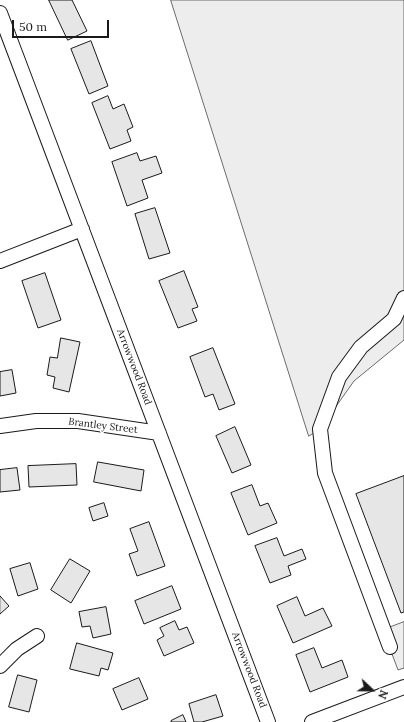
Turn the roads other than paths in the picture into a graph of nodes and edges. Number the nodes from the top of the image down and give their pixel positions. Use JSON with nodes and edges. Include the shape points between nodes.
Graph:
{"nodes":[{"id":1,"x":0,"y":13,"type":"edge"},
{"id":2,"x":82,"y":229,"type":"junction"},
{"id":3,"x":0,"y":261,"type":"edge"},
{"id":4,"x":404,"y":298,"type":"edge"},
{"id":5,"x":0,"y":426,"type":"edge"},
{"id":6,"x":159,"y":433,"type":"junction"},
{"id":7,"x":37,"y":636,"type":"dead end"},
{"id":8,"x":390,"y":647,"type":"dead end"},
{"id":9,"x":0,"y":666,"type":"edge"},
{"id":10,"x":404,"y":687,"type":"edge"},
{"id":11,"x":268,"y":722,"type":"edge"},
{"id":12,"x":312,"y":722,"type":"edge"}],
"edges":[{"from":1,"to":2,"type":"street","name":"Arrowwood Road"},
{"from":2,"to":3,"type":"street"},
{"from":2,"to":6,"type":"street","name":"Arrowwood Road"},
{"from":4,"to":8,"type":"street","via":[[394,319],[361,347],[339,377],[320,429],[325,472]]},
{"from":5,"to":6,"type":"street","name":"Brantley Street","via":[[36,420],[78,421]]},
{"from":6,"to":11,"type":"street","name":"Arrowwood Road"},
{"from":7,"to":9,"type":"street","via":[[17,649]]},
{"from":10,"to":12,"type":"street"}]}
